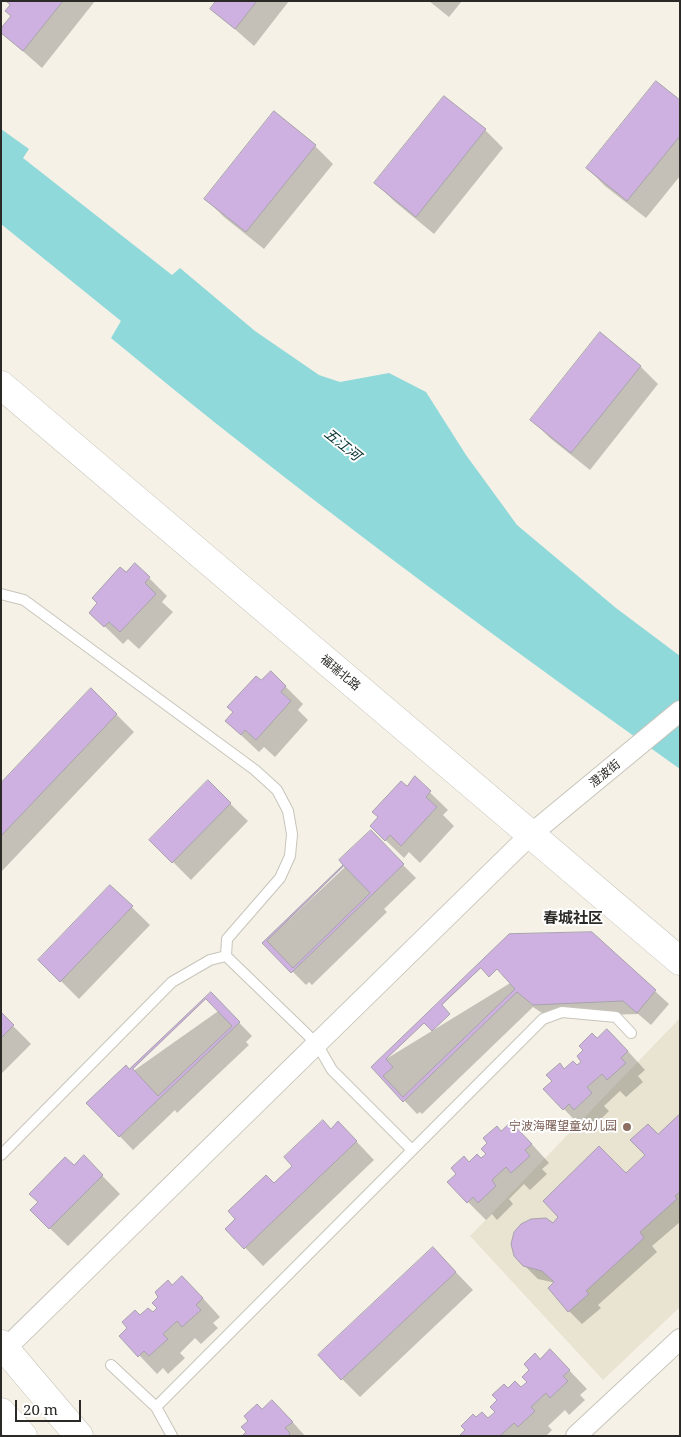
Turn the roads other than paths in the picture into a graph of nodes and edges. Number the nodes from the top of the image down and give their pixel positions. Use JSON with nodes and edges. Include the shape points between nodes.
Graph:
{"nodes":[{"id":1,"x":1,"y":384,"type":"edge"},
{"id":2,"x":1,"y":594,"type":"edge"},
{"id":3,"x":680,"y":711,"type":"edge"},
{"id":4,"x":530,"y":835,"type":"junction"},
{"id":5,"x":226,"y":956,"type":"junction"},
{"id":6,"x":680,"y":961,"type":"edge"},
{"id":7,"x":631,"y":1033,"type":"dead end"},
{"id":8,"x":317,"y":1044,"type":"junction"},
{"id":9,"x":412,"y":1150,"type":"junction"},
{"id":10,"x":1,"y":1155,"type":"edge"},
{"id":11,"x":680,"y":1339,"type":"edge"},
{"id":12,"x":3,"y":1349,"type":"edge"},
{"id":13,"x":112,"y":1365,"type":"dead end"},
{"id":14,"x":156,"y":1408,"type":"junction"},
{"id":15,"x":1,"y":1412,"type":"edge"},
{"id":16,"x":23,"y":1436,"type":"edge"},
{"id":17,"x":79,"y":1436,"type":"edge"},
{"id":18,"x":172,"y":1436,"type":"edge"},
{"id":19,"x":576,"y":1436,"type":"edge"}],
"edges":[{"from":1,"to":4,"type":"street","name":"福瑞北路"},
{"from":2,"to":5,"type":"lane","via":[[24,600],[256,770],[277,790],[288,811],[292,834],[290,856],[280,878],[227,940]]},
{"from":3,"to":4,"type":"street","name":"澄波街"},
{"from":4,"to":6,"type":"street","name":"福瑞北路"},
{"from":4,"to":8,"type":"street","name":"澄波街"},
{"from":5,"to":8,"type":"lane"},
{"from":5,"to":10,"type":"lane","via":[[210,960],[172,982]]},
{"from":7,"to":9,"type":"lane","via":[[616,1017],[562,1012],[543,1019]]},
{"from":8,"to":9,"type":"lane","via":[[332,1070]]},
{"from":8,"to":12,"type":"street","name":"澄波街"},
{"from":9,"to":14,"type":"lane"},
{"from":11,"to":19,"type":"street"},
{"from":12,"to":17,"type":"street"},
{"from":13,"to":14,"type":"lane"},
{"from":14,"to":18,"type":"lane"},
{"from":15,"to":16,"type":"street"}]}
